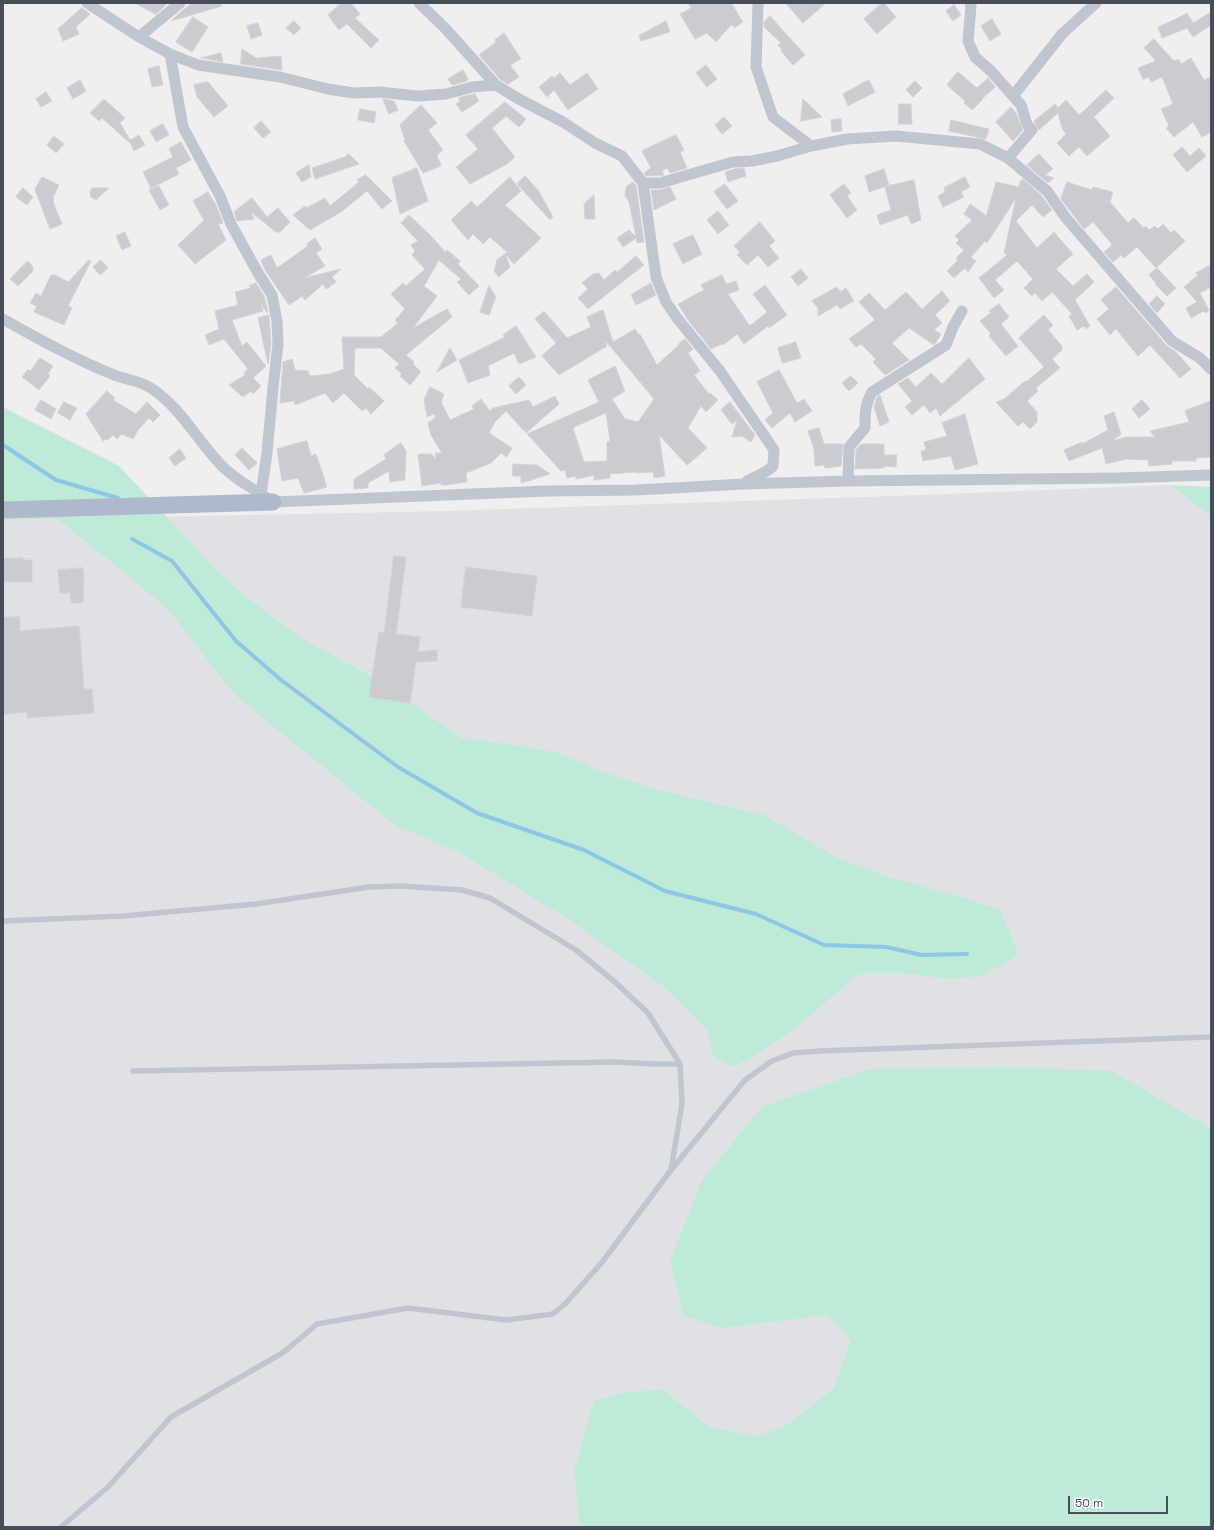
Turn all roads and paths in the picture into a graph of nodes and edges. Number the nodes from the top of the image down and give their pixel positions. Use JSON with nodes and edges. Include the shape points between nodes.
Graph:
{"nodes":[{"id":1,"x":87,"y":3,"type":"edge"},
{"id":2,"x":180,"y":3,"type":"edge"},
{"id":3,"x":419,"y":3,"type":"edge"},
{"id":4,"x":758,"y":3,"type":"edge"},
{"id":5,"x":970,"y":3,"type":"edge"},
{"id":6,"x":1096,"y":3,"type":"edge"},
{"id":7,"x":139,"y":37,"type":"junction"},
{"id":8,"x":170,"y":54,"type":"junction"},
{"id":9,"x":496,"y":85,"type":"junction"},
{"id":10,"x":1013,"y":96,"type":"junction"},
{"id":11,"x":811,"y":146,"type":"junction"},
{"id":12,"x":1008,"y":158,"type":"junction"},
{"id":13,"x":643,"y":183,"type":"junction"},
{"id":14,"x":962,"y":311,"type":"dead end"},
{"id":15,"x":3,"y":319,"type":"edge"},
{"id":16,"x":1211,"y":369,"type":"edge"},
{"id":17,"x":1211,"y":475,"type":"edge"},
{"id":18,"x":848,"y":481,"type":"junction"},
{"id":19,"x":744,"y":484,"type":"junction"},
{"id":20,"x":267,"y":498,"type":"junction"},
{"id":21,"x":3,"y":510,"type":"edge"},
{"id":22,"x":3,"y":921,"type":"edge"},
{"id":23,"x":1211,"y":1037,"type":"edge"},
{"id":24,"x":680,"y":1064,"type":"junction"},
{"id":25,"x":133,"y":1071,"type":"dead end"},
{"id":26,"x":671,"y":1170,"type":"junction"},
{"id":27,"x":61,"y":1527,"type":"edge"}],
"edges":[{"from":1,"to":7,"type":"street"},
{"from":2,"to":7,"type":"street"},
{"from":3,"to":9,"type":"street"},
{"from":4,"to":11,"type":"street","via":[[756,67],[773,117]]},
{"from":5,"to":10,"type":"street","via":[[968,41],[975,57]]},
{"from":6,"to":10,"type":"street","via":[[1062,34]]},
{"from":7,"to":8,"type":"street"},
{"from":8,"to":9,"type":"street","via":[[198,65],[280,77],[354,93],[379,92],[418,96]]},
{"from":8,"to":20,"type":"street","via":[[183,127],[254,266],[272,295],[278,344],[267,453]]},
{"from":9,"to":13,"type":"street","via":[[622,156]]},
{"from":10,"to":12,"type":"street","via":[[1021,105],[1027,124],[1032,130]]},
{"from":11,"to":12,"type":"street","via":[[847,139],[896,136],[980,144]]},
{"from":11,"to":13,"type":"street","via":[[777,156],[733,162],[660,183]]},
{"from":12,"to":16,"type":"street","via":[[1047,191],[1066,218],[1172,341],[1200,358]]},
{"from":13,"to":19,"type":"street","via":[[656,277],[666,302],[720,371],[774,450],[773,466]]},
{"from":14,"to":18,"type":"street","via":[[946,345],[872,392],[864,414],[865,428],[849,448]]},
{"from":15,"to":20,"type":"street","via":[[73,357],[152,389],[184,419],[221,464],[249,488]]},
{"from":17,"to":18,"type":"street"},
{"from":18,"to":19,"type":"street"},
{"from":19,"to":20,"type":"street","via":[[637,490]]},
{"from":20,"to":21,"type":"main road"},
{"from":22,"to":24,"type":"lane","via":[[122,916],[256,904],[369,887],[462,890],[490,898],[576,950],[648,1013]]},
{"from":23,"to":26,"type":"lane","via":[[793,1054],[772,1061],[745,1080]]},
{"from":24,"to":25,"type":"lane","via":[[607,1062]]},
{"from":24,"to":26,"type":"lane","via":[[682,1104]]},
{"from":26,"to":27,"type":"lane","via":[[603,1261],[553,1314],[506,1320],[408,1308],[318,1324],[284,1352],[171,1417],[108,1487]]}]}
